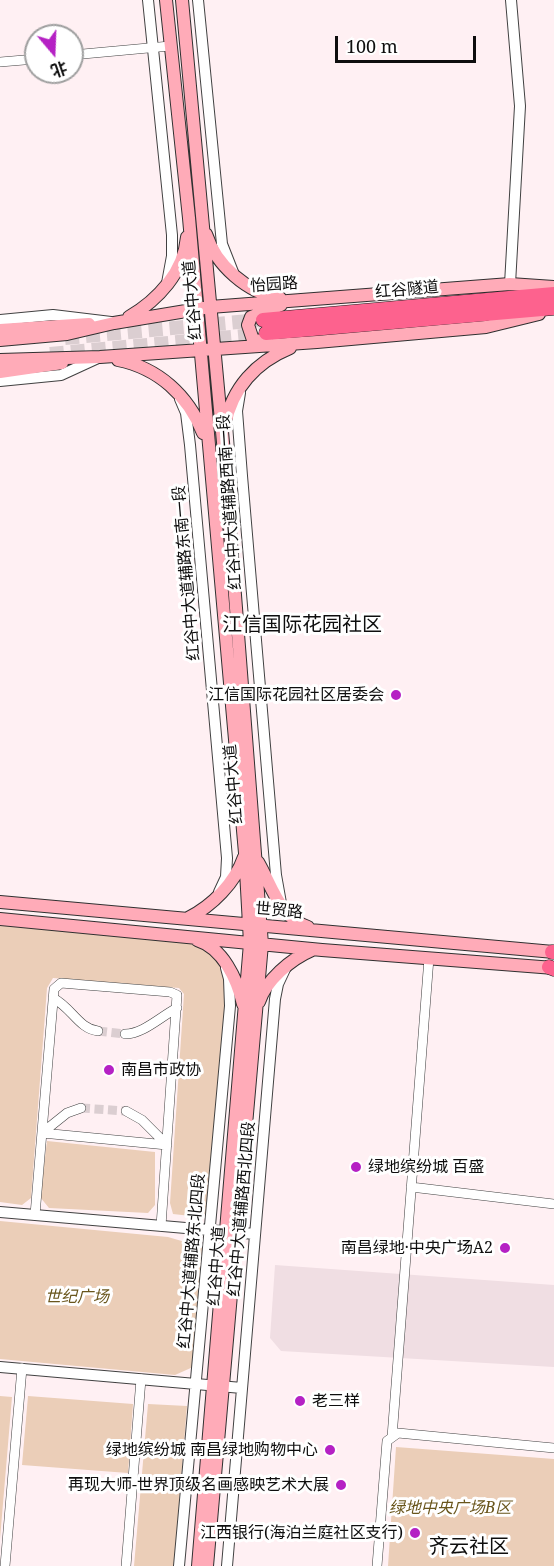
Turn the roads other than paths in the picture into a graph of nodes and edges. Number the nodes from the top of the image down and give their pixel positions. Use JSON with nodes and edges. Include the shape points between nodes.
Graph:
{"nodes":[{"id":1,"x":148,"y":0,"type":"edge"},
{"id":2,"x":166,"y":0,"type":"edge"},
{"id":3,"x":182,"y":0,"type":"edge"},
{"id":4,"x":198,"y":0,"type":"edge"},
{"id":5,"x":511,"y":0,"type":"edge"},
{"id":6,"x":170,"y":46,"type":"junction"},
{"id":7,"x":153,"y":48,"type":"junction"},
{"id":8,"x":84,"y":55,"type":"edge"},
{"id":9,"x":24,"y":60,"type":"edge"},
{"id":10,"x":0,"y":63,"type":"edge"},
{"id":11,"x":195,"y":219,"type":"junction"},
{"id":12,"x":236,"y":278,"type":"junction"},
{"id":13,"x":510,"y":284,"type":"junction"},
{"id":14,"x":166,"y":287,"type":"junction"},
{"id":15,"x":554,"y":287,"type":"edge"},
{"id":16,"x":554,"y":294,"type":"edge"},
{"id":17,"x":296,"y":300,"type":"junction"},
{"id":18,"x":210,"y":307,"type":"junction"},
{"id":19,"x":196,"y":308,"type":"junction"},
{"id":20,"x":554,"y":309,"type":"edge"},
{"id":21,"x":0,"y":320,"type":"edge"},
{"id":22,"x":114,"y":323,"type":"junction"},
{"id":23,"x":0,"y":330,"type":"edge"},
{"id":24,"x":0,"y":340,"type":"edge"},
{"id":25,"x":317,"y":342,"type":"junction"},
{"id":26,"x":214,"y":349,"type":"junction"},
{"id":27,"x":200,"y":350,"type":"junction"},
{"id":28,"x":100,"y":357,"type":"junction"},
{"id":29,"x":0,"y":360,"type":"edge"},
{"id":30,"x":0,"y":372,"type":"edge"},
{"id":31,"x":244,"y":380,"type":"junction"},
{"id":32,"x":0,"y":381,"type":"edge"},
{"id":33,"x":174,"y":388,"type":"junction"},
{"id":34,"x":208,"y":445,"type":"junction"},
{"id":35,"x":224,"y":453,"type":"junction"},
{"id":36,"x":245,"y":853,"type":"junction"},
{"id":37,"x":257,"y":859,"type":"junction"},
{"id":38,"x":216,"y":900,"type":"junction"},
{"id":39,"x":0,"y":902,"type":"edge"},
{"id":40,"x":282,"y":909,"type":"junction"},
{"id":41,"x":0,"y":919,"type":"edge"},
{"id":42,"x":187,"y":919,"type":"junction"},
{"id":43,"x":255,"y":925,"type":"junction"},
{"id":44,"x":321,"y":931,"type":"junction"},
{"id":45,"x":188,"y":937,"type":"junction"},
{"id":46,"x":256,"y":944,"type":"junction"},
{"id":47,"x":314,"y":949,"type":"junction"},
{"id":48,"x":553,"y":952,"type":"edge"},
{"id":49,"x":429,"y":958,"type":"junction"},
{"id":50,"x":223,"y":959,"type":"junction"},
{"id":51,"x":287,"y":965,"type":"junction"},
{"id":52,"x":552,"y":968,"type":"edge"},
{"id":53,"x":54,"y":998,"type":"junction"},
{"id":54,"x":177,"y":1008,"type":"junction"},
{"id":55,"x":250,"y":1015,"type":"junction"},
{"id":56,"x":98,"y":1031,"type":"tunnel mouth"},
{"id":57,"x":125,"y":1034,"type":"tunnel mouth"},
{"id":58,"x":81,"y":1108,"type":"tunnel mouth"},
{"id":59,"x":126,"y":1111,"type":"tunnel mouth"},
{"id":60,"x":42,"y":1133,"type":"junction"},
{"id":61,"x":167,"y":1145,"type":"junction"},
{"id":62,"x":411,"y":1187,"type":"junction"},
{"id":63,"x":554,"y":1204,"type":"edge"},
{"id":64,"x":0,"y":1212,"type":"edge"},
{"id":65,"x":35,"y":1215,"type":"junction"},
{"id":66,"x":161,"y":1226,"type":"junction"},
{"id":67,"x":210,"y":1230,"type":"junction"},
{"id":68,"x":231,"y":1232,"type":"junction"},
{"id":69,"x":255,"y":1234,"type":"junction"},
{"id":70,"x":0,"y":1366,"type":"edge"},
{"id":71,"x":22,"y":1368,"type":"junction"},
{"id":72,"x":141,"y":1379,"type":"junction"},
{"id":73,"x":196,"y":1384,"type":"junction"},
{"id":74,"x":219,"y":1386,"type":"junction"},
{"id":75,"x":242,"y":1388,"type":"junction"},
{"id":76,"x":395,"y":1435,"type":"junction"},
{"id":77,"x":554,"y":1448,"type":"edge"},
{"id":78,"x":5,"y":1566,"type":"edge"},
{"id":79,"x":126,"y":1566,"type":"edge"},
{"id":80,"x":179,"y":1566,"type":"edge"},
{"id":81,"x":198,"y":1566,"type":"edge"},
{"id":82,"x":207,"y":1566,"type":"edge"},
{"id":83,"x":227,"y":1566,"type":"edge"},
{"id":84,"x":378,"y":1566,"type":"edge"}],
"edges":[{"from":1,"to":7,"type":"street"},
{"from":2,"to":6,"type":"main road","name":"红谷中大道"},
{"from":3,"to":11,"type":"main road","name":"红谷中大道"},
{"from":4,"to":12,"type":"street","via":[[222,244]]},
{"from":5,"to":13,"type":"street","via":[[520,106]]},
{"from":6,"to":7,"type":"street"},
{"from":6,"to":11,"type":"main road","name":"红谷中大道"},
{"from":7,"to":8,"type":"street"},
{"from":7,"to":14,"type":"street","via":[[172,235]]},
{"from":9,"to":10,"type":"street"},
{"from":11,"to":12,"type":"main road","via":[[220,261]]},
{"from":11,"to":14,"type":"main road","via":[[182,258]]},
{"from":11,"to":18,"type":"main road","name":"红谷中大道"},
{"from":11,"to":19,"type":"main road","name":"红谷中大道"},
{"from":12,"to":17,"type":"main road","via":[[274,297]]},
{"from":13,"to":15,"type":"main road","name":"怡园路"},
{"from":13,"to":17,"type":"main road","name":"怡园路"},
{"from":14,"to":22,"type":"main road","via":[[143,309]]},
{"from":16,"to":20,"type":"main road","name":"红谷隧道","via":[[264,327]]},
{"from":17,"to":18,"type":"main road","name":"怡园路"},
{"from":17,"to":25,"type":"main road","via":[[251,317],[248,326],[253,339]]},
{"from":18,"to":19,"type":"main road","name":"怡园路"},
{"from":18,"to":26,"type":"main road","name":"红谷中大道"},
{"from":19,"to":22,"type":"main road","name":"怡园路"},
{"from":19,"to":27,"type":"main road","name":"红谷中大道"},
{"from":20,"to":25,"type":"main road","via":[[486,327]]},
{"from":21,"to":22,"type":"street","via":[[53,315]]},
{"from":22,"to":23,"type":"main road"},
{"from":22,"to":24,"type":"main road","name":"怡园路","via":[[67,334]]},
{"from":25,"to":26,"type":"main road"},
{"from":25,"to":31,"type":"main road","via":[[276,354]]},
{"from":26,"to":27,"type":"main road"},
{"from":26,"to":35,"type":"main road","name":"红谷中大道"},
{"from":27,"to":28,"type":"main road"},
{"from":27,"to":34,"type":"main road","name":"红谷中大道"},
{"from":28,"to":29,"type":"main road"},
{"from":28,"to":30,"type":"main road"},
{"from":28,"to":32,"type":"street","via":[[61,375]]},
{"from":28,"to":33,"type":"main road","via":[[131,362]]},
{"from":31,"to":35,"type":"main road","via":[[227,415]]},
{"from":31,"to":40,"type":"street","name":"红谷中大道辅路西南一段","via":[[237,411]]},
{"from":33,"to":34,"type":"main road","via":[[189,405]]},
{"from":33,"to":38,"type":"street","name":"红谷中大道辅路东南一段","via":[[186,413],[190,445],[226,847],[226,877]]},
{"from":34,"to":36,"type":"main road","name":"红谷中大道"},
{"from":35,"to":37,"type":"main road","name":"红谷中大道"},
{"from":36,"to":38,"type":"main road","via":[[240,868]]},
{"from":36,"to":43,"type":"main road","name":"红谷中大道"},
{"from":37,"to":40,"type":"main road"},
{"from":37,"to":43,"type":"main road","name":"红谷中大道"},
{"from":38,"to":42,"type":"main road"},
{"from":39,"to":42,"type":"main road","name":"世贸路"},
{"from":40,"to":44,"type":"main road","via":[[300,924]]},
{"from":41,"to":45,"type":"main road","name":"世贸路"},
{"from":42,"to":43,"type":"main road","name":"世贸路"},
{"from":43,"to":44,"type":"main road","name":"世贸路"},
{"from":43,"to":46,"type":"main road","name":"红谷中大道"},
{"from":44,"to":48,"type":"main road","name":"世贸路"},
{"from":45,"to":46,"type":"main road","name":"世贸路"},
{"from":45,"to":50,"type":"main road","via":[[205,942]]},
{"from":46,"to":47,"type":"main road","name":"世贸路"},
{"from":46,"to":55,"type":"main road","name":"红谷中大道"},
{"from":47,"to":49,"type":"main road","name":"世贸路"},
{"from":47,"to":51,"type":"main road"},
{"from":49,"to":52,"type":"main road","name":"世贸路"},
{"from":49,"to":62,"type":"street"},
{"from":50,"to":55,"type":"main road"},
{"from":50,"to":67,"type":"street","name":"红谷中大道辅路东北四段","via":[[230,1006]]},
{"from":51,"to":55,"type":"main road","via":[[262,992]]},
{"from":51,"to":69,"type":"street","name":"红谷中大道辅路西北四段","via":[[275,999]]},
{"from":53,"to":54,"type":"street","via":[[54,989],[61,983],[170,992],[177,995]]},
{"from":53,"to":56,"type":"street","via":[[66,1005],[78,1022]]},
{"from":53,"to":60,"type":"street"},
{"from":54,"to":57,"type":"street","via":[[145,1029]]},
{"from":54,"to":61,"type":"street"},
{"from":55,"to":68,"type":"main road","name":"红谷中大道"},
{"from":58,"to":60,"type":"street","via":[[67,1113]]},
{"from":59,"to":61,"type":"street","via":[[142,1120]]},
{"from":60,"to":61,"type":"street"},
{"from":60,"to":65,"type":"street"},
{"from":61,"to":66,"type":"street"},
{"from":62,"to":63,"type":"street"},
{"from":62,"to":76,"type":"street"},
{"from":64,"to":65,"type":"street"},
{"from":65,"to":66,"type":"street"},
{"from":66,"to":67,"type":"street"},
{"from":67,"to":68,"type":"street"},
{"from":67,"to":73,"type":"street","name":"红谷中大道辅路东北四段"},
{"from":68,"to":69,"type":"street"},
{"from":68,"to":74,"type":"main road","name":"红谷中大道"},
{"from":69,"to":75,"type":"street","name":"红谷中大道辅路西北四段"},
{"from":70,"to":71,"type":"street"},
{"from":71,"to":72,"type":"street"},
{"from":71,"to":78,"type":"street"},
{"from":72,"to":73,"type":"street"},
{"from":72,"to":79,"type":"street"},
{"from":73,"to":74,"type":"street"},
{"from":73,"to":80,"type":"street","name":"红谷中大道辅路东北四段"},
{"from":74,"to":75,"type":"street"},
{"from":74,"to":81,"type":"main road","name":"红谷中大道"},
{"from":74,"to":82,"type":"main road","name":"红谷中大道"},
{"from":75,"to":83,"type":"street","name":"红谷中大道辅路西北四段"},
{"from":76,"to":77,"type":"street"},
{"from":76,"to":84,"type":"street","via":[[387,1441]]}]}
